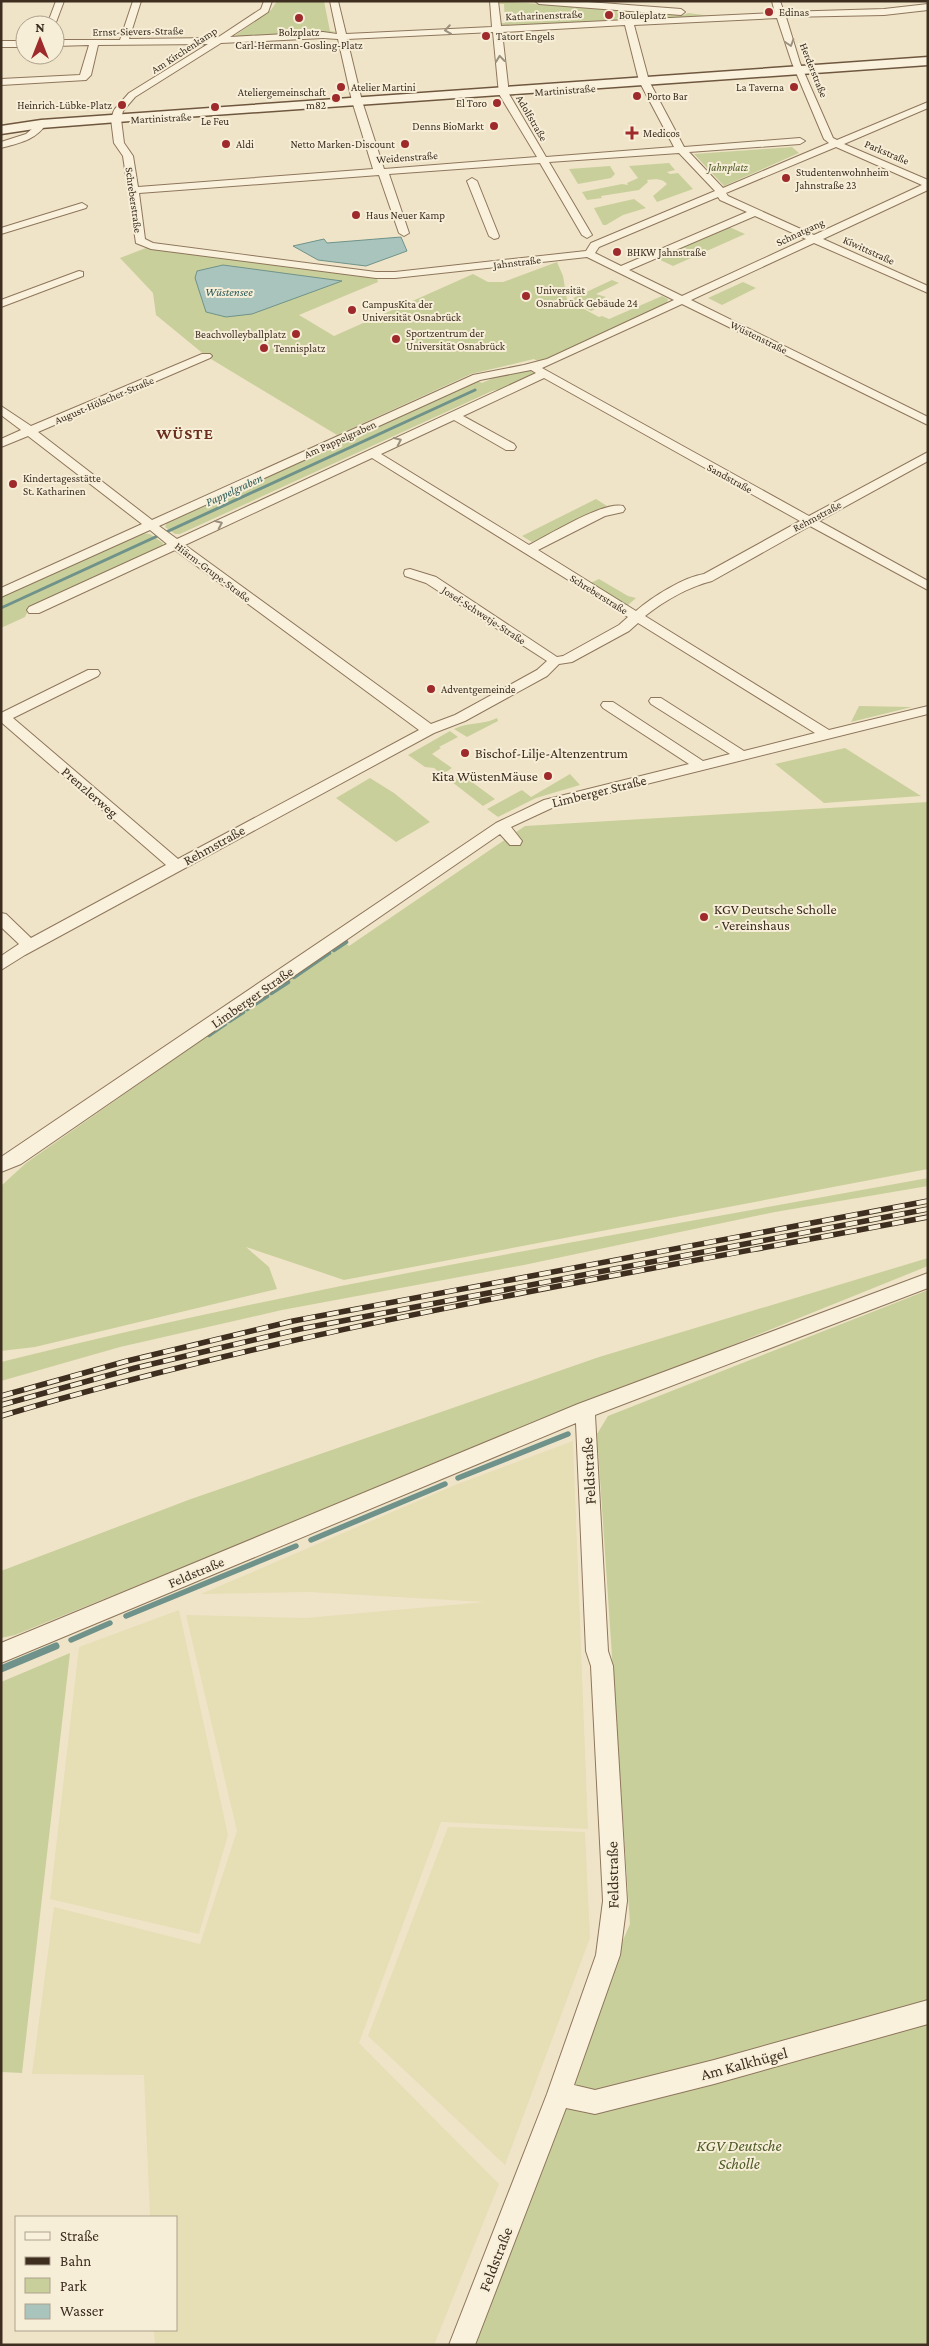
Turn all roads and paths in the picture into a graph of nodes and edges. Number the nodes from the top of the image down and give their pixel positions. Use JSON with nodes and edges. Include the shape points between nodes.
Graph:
{"nodes":[{"id":1,"x":60,"y":1,"type":"edge"},
{"id":2,"x":137,"y":1,"type":"edge"},
{"id":3,"x":268,"y":1,"type":"edge"},
{"id":4,"x":334,"y":1,"type":"edge"},
{"id":5,"x":494,"y":1,"type":"edge"},
{"id":6,"x":539,"y":1,"type":"edge"},
{"id":7,"x":776,"y":1,"type":"edge"},
{"id":8,"x":624,"y":4,"type":"edge"},
{"id":9,"x":928,"y":8,"type":"edge"},
{"id":10,"x":55,"y":15,"type":"edge"},
{"id":11,"x":781,"y":15,"type":"junction"},
{"id":12,"x":712,"y":17,"type":"junction"},
{"id":13,"x":629,"y":23,"type":"junction"},
{"id":14,"x":496,"y":28,"type":"junction"},
{"id":15,"x":341,"y":36,"type":"junction"},
{"id":16,"x":221,"y":40,"type":"junction"},
{"id":17,"x":124,"y":42,"type":"junction"},
{"id":18,"x":65,"y":43,"type":"edge"},
{"id":19,"x":94,"y":43,"type":"junction"},
{"id":20,"x":1,"y":44,"type":"edge"},
{"id":21,"x":15,"y":44,"type":"edge"},
{"id":22,"x":928,"y":63,"type":"edge"},
{"id":23,"x":801,"y":72,"type":"junction"},
{"id":24,"x":1,"y":82,"type":"edge"},
{"id":25,"x":645,"y":82,"type":"junction"},
{"id":26,"x":503,"y":92,"type":"junction"},
{"id":27,"x":357,"y":103,"type":"junction"},
{"id":28,"x":928,"y":105,"type":"edge"},
{"id":29,"x":116,"y":119,"type":"junction"},
{"id":30,"x":41,"y":124,"type":"junction"},
{"id":31,"x":1,"y":125,"type":"edge"},
{"id":32,"x":1,"y":130,"type":"edge"},
{"id":33,"x":825,"y":130,"type":"junction"},
{"id":34,"x":858,"y":135,"type":"junction"},
{"id":35,"x":800,"y":141,"type":"dead end"},
{"id":36,"x":1,"y":144,"type":"edge"},
{"id":37,"x":836,"y":144,"type":"junction"},
{"id":38,"x":682,"y":150,"type":"junction"},
{"id":39,"x":542,"y":160,"type":"junction"},
{"id":40,"x":465,"y":166,"type":"junction"},
{"id":41,"x":380,"y":172,"type":"junction"},
{"id":42,"x":928,"y":185,"type":"edge"},
{"id":43,"x":134,"y":190,"type":"junction"},
{"id":44,"x":720,"y":193,"type":"junction"},
{"id":45,"x":82,"y":206,"type":"dead end"},
{"id":46,"x":755,"y":212,"type":"junction"},
{"id":47,"x":1,"y":231,"type":"edge"},
{"id":48,"x":404,"y":233,"type":"dead end"},
{"id":49,"x":587,"y":235,"type":"dead end"},
{"id":50,"x":494,"y":236,"type":"dead end"},
{"id":51,"x":815,"y":239,"type":"junction"},
{"id":52,"x":151,"y":246,"type":"joint"},
{"id":53,"x":589,"y":254,"type":"junction"},
{"id":54,"x":622,"y":269,"type":"junction"},
{"id":55,"x":79,"y":274,"type":"dead end"},
{"id":56,"x":928,"y":290,"type":"edge"},
{"id":57,"x":683,"y":300,"type":"junction"},
{"id":58,"x":1,"y":304,"type":"edge"},
{"id":59,"x":206,"y":356,"type":"dead end"},
{"id":60,"x":539,"y":371,"type":"junction"},
{"id":61,"x":1,"y":409,"type":"edge"},
{"id":62,"x":453,"y":415,"type":"junction"},
{"id":63,"x":928,"y":422,"type":"edge"},
{"id":64,"x":29,"y":431,"type":"junction"},
{"id":65,"x":1,"y":443,"type":"edge"},
{"id":66,"x":510,"y":447,"type":"dead end"},
{"id":67,"x":372,"y":453,"type":"junction"},
{"id":68,"x":928,"y":456,"type":"edge"},
{"id":69,"x":619,"y":509,"type":"dead end"},
{"id":70,"x":810,"y":521,"type":"junction"},
{"id":71,"x":152,"y":526,"type":"junction"},
{"id":72,"x":171,"y":541,"type":"junction"},
{"id":73,"x":528,"y":550,"type":"junction"},
{"id":74,"x":410,"y":573,"type":"dead end"},
{"id":75,"x":928,"y":586,"type":"edge"},
{"id":76,"x":1,"y":593,"type":"edge"},
{"id":77,"x":34,"y":610,"type":"dead end"},
{"id":78,"x":636,"y":617,"type":"junction"},
{"id":79,"x":555,"y":661,"type":"junction"},
{"id":80,"x":93,"y":674,"type":"dead end"},
{"id":81,"x":656,"y":701,"type":"dead end"},
{"id":82,"x":608,"y":705,"type":"dead end"},
{"id":83,"x":928,"y":710,"type":"edge"},
{"id":84,"x":2,"y":716,"type":"edge"},
{"id":85,"x":429,"y":730,"type":"junction"},
{"id":86,"x":826,"y":734,"type":"junction"},
{"id":87,"x":741,"y":755,"type":"junction"},
{"id":88,"x":700,"y":765,"type":"junction"},
{"id":89,"x":502,"y":826,"type":"junction"},
{"id":90,"x":515,"y":841,"type":"dead end"},
{"id":91,"x":176,"y":866,"type":"junction"},
{"id":92,"x":1,"y":918,"type":"edge"},
{"id":93,"x":29,"y":945,"type":"junction"},
{"id":94,"x":1,"y":964,"type":"edge"},
{"id":95,"x":1,"y":1165,"type":"edge"},
{"id":96,"x":928,"y":1280,"type":"edge"},
{"id":97,"x":585,"y":1410,"type":"junction"},
{"id":98,"x":1,"y":1654,"type":"edge"},
{"id":99,"x":928,"y":2012,"type":"edge"},
{"id":100,"x":559,"y":2094,"type":"junction"},
{"id":101,"x":462,"y":2345,"type":"edge"}],
"edges":[{"from":1,"to":10,"type":"street"},
{"from":2,"to":17,"type":"street"},
{"from":3,"to":16,"type":"street","name":"Am Kirchenkamp","via":[[265,10]]},
{"from":4,"to":15,"type":"street"},
{"from":5,"to":14,"type":"street","name":"Adolfstraße"},
{"from":6,"to":8,"type":"street"},
{"from":7,"to":11,"type":"street","name":"Herderstraße"},
{"from":8,"to":12,"type":"street"},
{"from":9,"to":11,"type":"street","name":"Katharinenstraße"},
{"from":11,"to":12,"type":"street","name":"Katharinenstraße"},
{"from":11,"to":23,"type":"street","name":"Herderstraße","one_way":true},
{"from":12,"to":13,"type":"street","name":"Katharinenstraße"},
{"from":13,"to":14,"type":"street","name":"Katharinenstraße"},
{"from":13,"to":25,"type":"street"},
{"from":14,"to":15,"type":"street","name":"Katharinenstraße","one_way":true},
{"from":26,"to":14,"type":"street","name":"Adolfstraße","one_way":true},
{"from":15,"to":16,"type":"street","name":"Katharinenstraße"},
{"from":15,"to":27,"type":"street"},
{"from":16,"to":17,"type":"street","name":"Ernst-Sievers-Straße"},
{"from":16,"to":29,"type":"street","name":"Am Kirchenkamp","via":[[132,96],[123,104]]},
{"from":17,"to":19,"type":"street","name":"Ernst-Sievers-Straße"},
{"from":18,"to":19,"type":"street","name":"Ernst-Sievers-Straße"},
{"from":19,"to":24,"type":"street","via":[[83,78]]},
{"from":20,"to":21,"type":"street"},
{"from":22,"to":23,"type":"main road","name":"Martinistraße"},
{"from":23,"to":25,"type":"main road","name":"Martinistraße"},
{"from":23,"to":33,"type":"street","name":"Herderstraße"},
{"from":25,"to":26,"type":"main road","name":"Martinistraße"},
{"from":25,"to":38,"type":"street"},
{"from":26,"to":27,"type":"main road","name":"Martinistraße"},
{"from":26,"to":39,"type":"street","name":"Adolfstraße"},
{"from":27,"to":29,"type":"main road","name":"Martinistraße"},
{"from":27,"to":41,"type":"street"},
{"from":28,"to":34,"type":"street"},
{"from":29,"to":30,"type":"main road","name":"Martinistraße"},
{"from":29,"to":43,"type":"street","name":"Schreberstraße","via":[[119,143],[128,156]]},
{"from":30,"to":31,"type":"main road"},
{"from":30,"to":32,"type":"main road"},
{"from":30,"to":36,"type":"street","via":[[33,134]]},
{"from":33,"to":34,"type":"street","via":[[843,136]]},
{"from":33,"to":37,"type":"street","name":"Herderstraße"},
{"from":34,"to":37,"type":"street"},
{"from":35,"to":38,"type":"street"},
{"from":37,"to":42,"type":"street","name":"Parkstraße"},
{"from":37,"to":44,"type":"street"},
{"from":38,"to":39,"type":"street","name":"Weidenstraße"},
{"from":38,"to":44,"type":"street"},
{"from":39,"to":40,"type":"street","name":"Weidenstraße"},
{"from":39,"to":49,"type":"street","name":"Adolfstraße"},
{"from":40,"to":41,"type":"street","name":"Weidenstraße"},
{"from":40,"to":50,"type":"street"},
{"from":41,"to":43,"type":"street","name":"Weidenstraße"},
{"from":41,"to":48,"type":"street","via":[[385,175]]},
{"from":42,"to":51,"type":"street","name":"Schnatgang"},
{"from":43,"to":52,"type":"street","name":"Schreberstraße","via":[[140,241]]},
{"from":44,"to":46,"type":"street","name":"Kiwittstraße"},
{"from":44,"to":53,"type":"street","via":[[595,245]]},
{"from":45,"to":47,"type":"street"},
{"from":46,"to":51,"type":"street","name":"Kiwittstraße"},
{"from":46,"to":54,"type":"street"},
{"from":51,"to":56,"type":"street","name":"Kiwittstraße"},
{"from":51,"to":57,"type":"street","name":"Schnatgang"},
{"from":52,"to":53,"type":"street","name":"Jahnstraße","via":[[376,275]]},
{"from":53,"to":54,"type":"street","name":"Wüstenstraße"},
{"from":54,"to":57,"type":"street","name":"Wüstenstraße"},
{"from":55,"to":58,"type":"street"},
{"from":57,"to":60,"type":"street","name":"Am Pappelgraben"},
{"from":57,"to":63,"type":"street","name":"Wüstenstraße"},
{"from":59,"to":64,"type":"street","name":"August-Hölscher-Straße"},
{"from":60,"to":62,"type":"street","name":"Am Pappelgraben"},
{"from":60,"to":70,"type":"street","name":"Sandstraße"},
{"from":60,"to":71,"type":"street","name":"Am Pappelgraben","via":[[517,368],[477,377]]},
{"from":61,"to":64,"type":"street","name":"Hiärm-Grupe-Straße"},
{"from":62,"to":66,"type":"street"},
{"from":67,"to":62,"type":"street","name":"Am Pappelgraben","one_way":true},
{"from":64,"to":65,"type":"street","name":"August-Hölscher-Straße"},
{"from":64,"to":71,"type":"street","name":"Hiärm-Grupe-Straße"},
{"from":72,"to":67,"type":"street","name":"Am Pappelgraben","one_way":true},
{"from":67,"to":73,"type":"street","name":"Schreberstraße"},
{"from":68,"to":70,"type":"street","name":"Rehmstraße"},
{"from":69,"to":73,"type":"street","via":[[601,514]]},
{"from":70,"to":75,"type":"street","name":"Sandstraße"},
{"from":70,"to":78,"type":"street","name":"Rehmstraße","via":[[707,578],[706,584]]},
{"from":71,"to":72,"type":"street","name":"Hiärm-Grupe-Straße"},
{"from":71,"to":76,"type":"street","name":"Am Pappelgraben"},
{"from":72,"to":77,"type":"street","name":"Am Pappelgraben"},
{"from":72,"to":85,"type":"street","name":"Hiärm-Grupe-Straße"},
{"from":73,"to":78,"type":"street","name":"Schreberstraße"},
{"from":74,"to":79,"type":"street","name":"Josef-Schwetje-Straße","via":[[431,580]]},
{"from":78,"to":79,"type":"street","name":"Rehmstraße","via":[[616,623],[559,654]]},
{"from":78,"to":86,"type":"street","name":"Schreberstraße"},
{"from":79,"to":85,"type":"street","name":"Rehmstraße","via":[[534,668],[443,717]]},
{"from":80,"to":84,"type":"street","name":"Prenzlerweg"},
{"from":81,"to":87,"type":"street"},
{"from":82,"to":88,"type":"street"},
{"from":83,"to":86,"type":"street","name":"Limberger Straße"},
{"from":84,"to":91,"type":"street","name":"Prenzlerweg"},
{"from":85,"to":91,"type":"street","name":"Rehmstraße"},
{"from":86,"to":87,"type":"street","name":"Limberger Straße"},
{"from":87,"to":88,"type":"street","name":"Limberger Straße"},
{"from":88,"to":89,"type":"street","name":"Limberger Straße","via":[[549,803]]},
{"from":89,"to":90,"type":"street"},
{"from":89,"to":95,"type":"street","name":"Limberger Straße","via":[[135,1079],[15,1160]]},
{"from":91,"to":93,"type":"street","name":"Rehmstraße"},
{"from":92,"to":93,"type":"street"},
{"from":93,"to":94,"type":"street","name":"Rehmstraße"},
{"from":96,"to":97,"type":"street","name":"Feldstraße"},
{"from":97,"to":98,"type":"street","name":"Feldstraße"},
{"from":97,"to":100,"type":"street","name":"Feldstraße","via":[[597,1651],[602,1666],[615,1900],[608,1955]]},
{"from":99,"to":100,"type":"street","name":"Am Kalkhügel","via":[[595,2102]]},
{"from":100,"to":101,"type":"street","name":"Feldstraße"}]}
